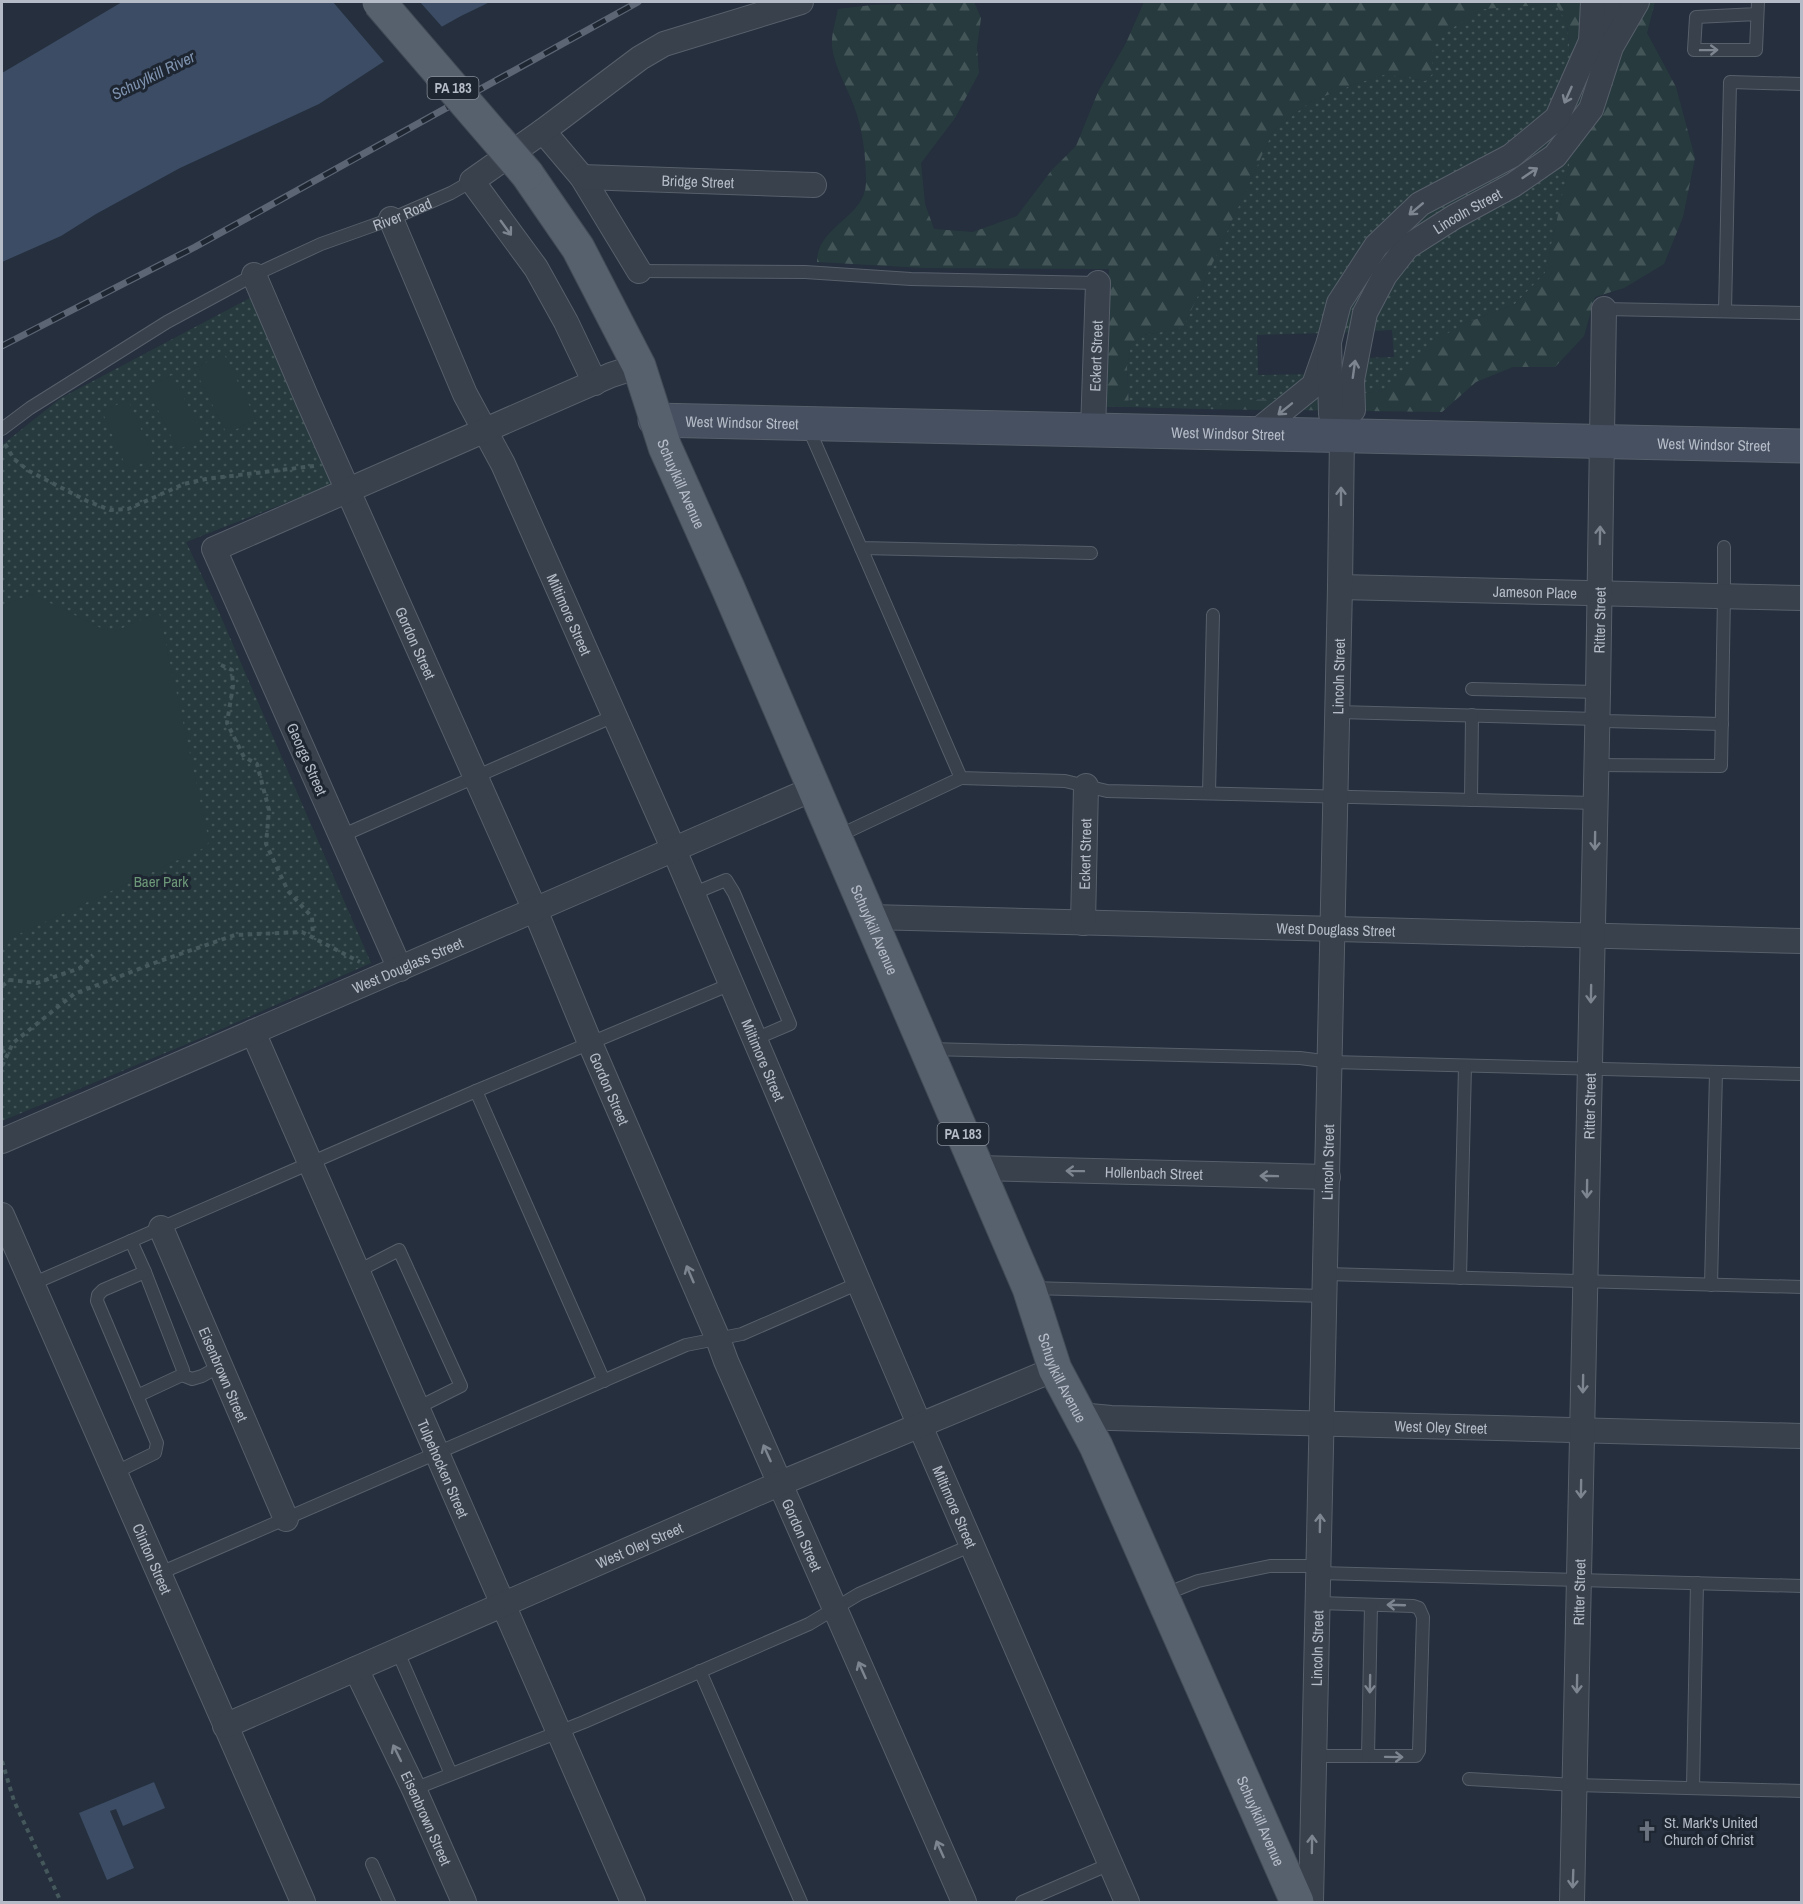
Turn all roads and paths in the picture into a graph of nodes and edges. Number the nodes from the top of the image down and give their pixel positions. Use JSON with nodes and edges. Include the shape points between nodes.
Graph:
{"nodes":[{"id":1,"x":380,"y":2,"type":"edge"},
{"id":2,"x":801,"y":2,"type":"edge"},
{"id":3,"x":1593,"y":2,"type":"edge"},
{"id":4,"x":1613,"y":2,"type":"edge"},
{"id":5,"x":1637,"y":2,"type":"edge"},
{"id":6,"x":1758,"y":8,"type":"edge"},
{"id":7,"x":1611,"y":47,"type":"junction"},
{"id":8,"x":1802,"y":84,"type":"edge"},
{"id":9,"x":543,"y":131,"type":"junction"},
{"id":10,"x":582,"y":177,"type":"junction"},
{"id":11,"x":472,"y":180,"type":"junction"},
{"id":12,"x":814,"y":184,"type":"dead end"},
{"id":13,"x":391,"y":219,"type":"junction"},
{"id":14,"x":639,"y":271,"type":"joint"},
{"id":15,"x":254,"y":275,"type":"junction"},
{"id":16,"x":1098,"y":283,"type":"joint"},
{"id":17,"x":1604,"y":309,"type":"joint"},
{"id":18,"x":1725,"y":311,"type":"junction"},
{"id":19,"x":1802,"y":313,"type":"edge"},
{"id":20,"x":1329,"y":342,"type":"junction"},
{"id":21,"x":615,"y":375,"type":"junction"},
{"id":22,"x":656,"y":420,"type":"junction"},
{"id":23,"x":807,"y":423,"type":"junction"},
{"id":24,"x":2,"y":429,"type":"edge"},
{"id":25,"x":1341,"y":429,"type":"junction"},
{"id":26,"x":485,"y":430,"type":"junction"},
{"id":27,"x":1093,"y":430,"type":"junction"},
{"id":28,"x":1256,"y":432,"type":"junction"},
{"id":29,"x":2,"y":438,"type":"edge"},
{"id":30,"x":1602,"y":441,"type":"junction"},
{"id":31,"x":1802,"y":446,"type":"edge"},
{"id":32,"x":336,"y":463,"type":"junction"},
{"id":33,"x":350,"y":491,"type":"junction"},
{"id":34,"x":1724,"y":547,"type":"dead end"},
{"id":35,"x":861,"y":548,"type":"junction"},
{"id":36,"x":1091,"y":553,"type":"dead end"},
{"id":37,"x":1340,"y":587,"type":"junction"},
{"id":38,"x":1599,"y":593,"type":"junction"},
{"id":39,"x":1724,"y":596,"type":"junction"},
{"id":40,"x":1802,"y":598,"type":"edge"},
{"id":41,"x":1213,"y":615,"type":"dead end"},
{"id":42,"x":221,"y":664,"type":"dead end"},
{"id":43,"x":1472,"y":689,"type":"dead end"},
{"id":44,"x":1598,"y":692,"type":"junction"},
{"id":45,"x":1338,"y":712,"type":"junction"},
{"id":46,"x":1472,"y":715,"type":"junction"},
{"id":47,"x":614,"y":716,"type":"junction"},
{"id":48,"x":1598,"y":719,"type":"junction"},
{"id":49,"x":1722,"y":724,"type":"junction"},
{"id":50,"x":1596,"y":765,"type":"junction"},
{"id":51,"x":476,"y":776,"type":"junction"},
{"id":52,"x":961,"y":778,"type":"junction"},
{"id":53,"x":1086,"y":786,"type":"junction"},
{"id":54,"x":814,"y":788,"type":"junction"},
{"id":55,"x":1209,"y":794,"type":"junction"},
{"id":56,"x":1336,"y":796,"type":"junction"},
{"id":57,"x":1471,"y":800,"type":"junction"},
{"id":58,"x":1596,"y":803,"type":"junction"},
{"id":59,"x":341,"y":836,"type":"junction"},
{"id":60,"x":836,"y":837,"type":"junction"},
{"id":61,"x":674,"y":850,"type":"junction"},
{"id":62,"x":693,"y":894,"type":"junction"},
{"id":63,"x":535,"y":910,"type":"junction"},
{"id":64,"x":870,"y":917,"type":"junction"},
{"id":65,"x":1083,"y":923,"type":"junction"},
{"id":66,"x":1334,"y":929,"type":"junction"},
{"id":67,"x":1593,"y":936,"type":"junction"},
{"id":68,"x":314,"y":938,"type":"junction"},
{"id":69,"x":1802,"y":941,"type":"edge"},
{"id":70,"x":93,"y":955,"type":"dead end"},
{"id":71,"x":392,"y":972,"type":"junction"},
{"id":72,"x":731,"y":984,"type":"junction"},
{"id":73,"x":2,"y":986,"type":"edge"},
{"id":74,"x":253,"y":1032,"type":"junction"},
{"id":75,"x":755,"y":1040,"type":"junction"},
{"id":76,"x":590,"y":1043,"type":"junction"},
{"id":77,"x":2,"y":1048,"type":"edge"},
{"id":78,"x":925,"y":1049,"type":"junction"},
{"id":79,"x":6,"y":1057,"type":"junction"},
{"id":80,"x":1330,"y":1062,"type":"junction"},
{"id":81,"x":1465,"y":1065,"type":"junction"},
{"id":82,"x":2,"y":1066,"type":"edge"},
{"id":83,"x":1590,"y":1069,"type":"junction"},
{"id":84,"x":1716,"y":1071,"type":"junction"},
{"id":85,"x":1802,"y":1074,"type":"edge"},
{"id":86,"x":476,"y":1091,"type":"junction"},
{"id":87,"x":2,"y":1141,"type":"edge"},
{"id":88,"x":310,"y":1163,"type":"junction"},
{"id":89,"x":978,"y":1168,"type":"junction"},
{"id":90,"x":1328,"y":1177,"type":"junction"},
{"id":91,"x":2,"y":1215,"type":"edge"},
{"id":92,"x":161,"y":1228,"type":"junction"},
{"id":93,"x":131,"y":1241,"type":"junction"},
{"id":94,"x":145,"y":1272,"type":"junction"},
{"id":95,"x":358,"y":1272,"type":"junction"},
{"id":96,"x":1460,"y":1278,"type":"junction"},
{"id":97,"x":1585,"y":1281,"type":"junction"},
{"id":98,"x":859,"y":1283,"type":"junction"},
{"id":99,"x":32,"y":1284,"type":"junction"},
{"id":100,"x":1326,"y":1285,"type":"junction"},
{"id":101,"x":1711,"y":1285,"type":"junction"},
{"id":102,"x":1802,"y":1287,"type":"edge"},
{"id":103,"x":1029,"y":1288,"type":"junction"},
{"id":104,"x":718,"y":1339,"type":"junction"},
{"id":105,"x":220,"y":1366,"type":"junction"},
{"id":106,"x":1055,"y":1369,"type":"junction"},
{"id":107,"x":182,"y":1375,"type":"junction"},
{"id":108,"x":604,"y":1381,"type":"junction"},
{"id":109,"x":137,"y":1396,"type":"junction"},
{"id":110,"x":417,"y":1408,"type":"junction"},
{"id":111,"x":1079,"y":1415,"type":"junction"},
{"id":112,"x":1323,"y":1424,"type":"junction"},
{"id":113,"x":920,"y":1426,"type":"junction"},
{"id":114,"x":1582,"y":1431,"type":"junction"},
{"id":115,"x":1802,"y":1436,"type":"edge"},
{"id":116,"x":437,"y":1454,"type":"junction"},
{"id":117,"x":114,"y":1473,"type":"junction"},
{"id":118,"x":781,"y":1484,"type":"junction"},
{"id":119,"x":286,"y":1519,"type":"junction"},
{"id":120,"x":972,"y":1545,"type":"junction"},
{"id":121,"x":1319,"y":1569,"type":"junction"},
{"id":122,"x":158,"y":1574,"type":"junction"},
{"id":123,"x":1579,"y":1580,"type":"junction"},
{"id":124,"x":1697,"y":1583,"type":"junction"},
{"id":125,"x":1802,"y":1586,"type":"edge"},
{"id":126,"x":1162,"y":1595,"type":"junction"},
{"id":127,"x":1318,"y":1603,"type":"junction"},
{"id":128,"x":502,"y":1604,"type":"junction"},
{"id":129,"x":1371,"y":1605,"type":"junction"},
{"id":130,"x":835,"y":1608,"type":"junction"},
{"id":131,"x":397,"y":1650,"type":"junction"},
{"id":132,"x":356,"y":1669,"type":"junction"},
{"id":133,"x":700,"y":1671,"type":"junction"},
{"id":134,"x":225,"y":1726,"type":"junction"},
{"id":135,"x":558,"y":1732,"type":"junction"},
{"id":136,"x":1315,"y":1756,"type":"junction"},
{"id":137,"x":1368,"y":1756,"type":"junction"},
{"id":138,"x":2,"y":1761,"type":"edge"},
{"id":139,"x":451,"y":1774,"type":"junction"},
{"id":140,"x":1469,"y":1779,"type":"dead end"},
{"id":141,"x":1575,"y":1785,"type":"junction"},
{"id":142,"x":1693,"y":1788,"type":"junction"},
{"id":143,"x":414,"y":1789,"type":"junction"},
{"id":144,"x":1802,"y":1791,"type":"edge"},
{"id":145,"x":372,"y":1864,"type":"dead end"},
{"id":146,"x":1110,"y":1864,"type":"junction"},
{"id":147,"x":61,"y":1902,"type":"edge"},
{"id":148,"x":303,"y":1902,"type":"edge"},
{"id":149,"x":389,"y":1902,"type":"edge"},
{"id":150,"x":464,"y":1902,"type":"edge"},
{"id":151,"x":633,"y":1902,"type":"edge"},
{"id":152,"x":801,"y":1902,"type":"edge"},
{"id":153,"x":964,"y":1902,"type":"edge"},
{"id":154,"x":1023,"y":1902,"type":"edge"},
{"id":155,"x":1127,"y":1902,"type":"edge"},
{"id":156,"x":1297,"y":1902,"type":"edge"},
{"id":157,"x":1311,"y":1902,"type":"edge"},
{"id":158,"x":1572,"y":1902,"type":"edge"}],
"edges":[{"from":1,"to":21,"type":"main road","name":"Schuylkill Avenue","number":"PA 183","bridge":true,"via":[[527,174],[578,248]]},
{"from":2,"to":9,"type":"street","name":"River Road","via":[[664,44]]},
{"from":3,"to":20,"type":"street","name":"Lincoln Street","one_way":true,"via":[[1591,41],[1557,118],[1511,156],[1420,204],[1376,246],[1339,303]]},
{"from":4,"to":7,"type":"street","name":"Lincoln Street"},
{"from":5,"to":7,"type":"street","name":"Lincoln Street"},
{"from":6,"to":6,"type":"lane","one_way":true,"via":[[1696,17],[1694,50],[1756,50]]},
{"from":25,"to":7,"type":"street","name":"Lincoln Street","one_way":true,"via":[[1353,410],[1353,380],[1365,313],[1385,275],[1407,247],[1555,156],[1591,109]]},
{"from":8,"to":18,"type":"lane","via":[[1730,82]]},
{"from":9,"to":10,"type":"street"},
{"from":9,"to":11,"type":"street","name":"River Road"},
{"from":10,"to":12,"type":"street","name":"Bridge Street"},
{"from":10,"to":14,"type":"street"},
{"from":11,"to":13,"type":"lane","name":"River Road"},
{"from":11,"to":21,"type":"street","name":"Schuylkill Avenue","one_way":true,"via":[[536,268],[566,322]]},
{"from":13,"to":15,"type":"lane","name":"River Road","via":[[321,244]]},
{"from":13,"to":26,"type":"street","name":"Miltimore Street","via":[[465,394]]},
{"from":14,"to":16,"type":"lane","via":[[805,272],[911,279]]},
{"from":15,"to":24,"type":"lane","name":"River Road","via":[[167,322]]},
{"from":15,"to":32,"type":"street","name":"Gordon Street"},
{"from":16,"to":27,"type":"street","name":"Eckert Street"},
{"from":17,"to":18,"type":"lane"},
{"from":17,"to":30,"type":"street","name":"Ritter Street"},
{"from":18,"to":19,"type":"lane"},
{"from":20,"to":25,"type":"street","name":"Lincoln Street","via":[[1331,414]]},
{"from":20,"to":28,"type":"street","name":"Lincoln Street","one_way":true,"via":[[1314,385]]},
{"from":21,"to":22,"type":"main road","name":"Schuylkill Avenue","number":"PA 183"},
{"from":21,"to":26,"type":"street"},
{"from":22,"to":23,"type":"main road","name":"West Windsor Street"},
{"from":22,"to":54,"type":"main road","name":"Schuylkill Avenue","number":"PA 183"},
{"from":23,"to":27,"type":"main road","name":"West Windsor Street"},
{"from":23,"to":35,"type":"lane"},
{"from":25,"to":28,"type":"main road","name":"West Windsor Street"},
{"from":25,"to":30,"type":"main road","name":"West Windsor Street"},
{"from":37,"to":25,"type":"street","name":"Lincoln Street","one_way":true},
{"from":26,"to":33,"type":"street"},
{"from":26,"to":47,"type":"street","name":"Miltimore Street"},
{"from":27,"to":28,"type":"main road","name":"West Windsor Street"},
{"from":29,"to":32,"type":"path","via":[[14,459],[29,471],[110,510],[128,509],[184,484],[206,479]]},
{"from":30,"to":31,"type":"main road","name":"West Windsor Street"},
{"from":38,"to":30,"type":"street","name":"Ritter Street","one_way":true},
{"from":32,"to":33,"type":"street","name":"Gordon Street"},
{"from":33,"to":51,"type":"street","name":"Gordon Street"},
{"from":33,"to":59,"type":"street","name":"George Street","via":[[214,549]]},
{"from":34,"to":39,"type":"lane"},
{"from":35,"to":36,"type":"lane"},
{"from":35,"to":52,"type":"lane"},
{"from":37,"to":38,"type":"street","name":"Jameson Place"},
{"from":37,"to":45,"type":"street","name":"Lincoln Street"},
{"from":38,"to":39,"type":"street","name":"Jameson Place"},
{"from":38,"to":44,"type":"street","name":"Ritter Street"},
{"from":39,"to":40,"type":"street","name":"Jameson Place"},
{"from":39,"to":49,"type":"lane"},
{"from":41,"to":55,"type":"lane"},
{"from":42,"to":68,"type":"path","via":[[232,670],[227,723],[244,757],[257,764],[269,810],[266,844],[288,891],[312,917]]},
{"from":43,"to":44,"type":"lane"},
{"from":44,"to":48,"type":"street","name":"Ritter Street"},
{"from":45,"to":46,"type":"lane"},
{"from":45,"to":56,"type":"street","name":"Lincoln Street"},
{"from":46,"to":48,"type":"lane"},
{"from":46,"to":57,"type":"lane"},
{"from":47,"to":51,"type":"lane"},
{"from":47,"to":61,"type":"street","name":"Miltimore Street"},
{"from":48,"to":49,"type":"lane"},
{"from":48,"to":50,"type":"street","name":"Ritter Street"},
{"from":49,"to":50,"type":"lane","via":[[1721,766]]},
{"from":50,"to":58,"type":"street","name":"Ritter Street"},
{"from":51,"to":59,"type":"lane"},
{"from":51,"to":63,"type":"street","name":"Gordon Street"},
{"from":52,"to":53,"type":"lane","via":[[1065,781]]},
{"from":52,"to":60,"type":"lane"},
{"from":53,"to":55,"type":"lane","via":[[1107,791]]},
{"from":53,"to":65,"type":"street","name":"Eckert Street"},
{"from":54,"to":60,"type":"main road","name":"Schuylkill Avenue","number":"PA 183"},
{"from":54,"to":61,"type":"street","name":"West Douglass Street"},
{"from":55,"to":56,"type":"lane"},
{"from":56,"to":57,"type":"lane"},
{"from":56,"to":66,"type":"street","name":"Lincoln Street"},
{"from":57,"to":58,"type":"lane"},
{"from":58,"to":67,"type":"street","name":"Ritter Street","one_way":true},
{"from":59,"to":71,"type":"street","name":"George Street"},
{"from":60,"to":64,"type":"main road","name":"Schuylkill Avenue","number":"PA 183"},
{"from":61,"to":62,"type":"street","name":"Miltimore Street"},
{"from":61,"to":63,"type":"street","name":"West Douglass Street"},
{"from":62,"to":72,"type":"street","name":"Miltimore Street"},
{"from":62,"to":75,"type":"lane","via":[[726,880],[790,1024]]},
{"from":63,"to":71,"type":"street","name":"West Douglass Street"},
{"from":63,"to":76,"type":"street","name":"Gordon Street"},
{"from":64,"to":65,"type":"street","name":"West Douglass Street"},
{"from":64,"to":78,"type":"main road","name":"Schuylkill Avenue","number":"PA 183"},
{"from":65,"to":66,"type":"street","name":"West Douglass Street"},
{"from":66,"to":67,"type":"street","name":"West Douglass Street"},
{"from":66,"to":80,"type":"street","name":"Lincoln Street"},
{"from":67,"to":69,"type":"street","name":"West Douglass Street"},
{"from":67,"to":83,"type":"street","name":"Ritter Street","one_way":true},
{"from":68,"to":71,"type":"path"},
{"from":68,"to":79,"type":"path","via":[[302,932],[235,935],[84,990],[13,1044]]},
{"from":70,"to":73,"type":"path","via":[[80,968],[37,983],[10,980]]},
{"from":71,"to":74,"type":"street","name":"West Douglass Street"},
{"from":72,"to":75,"type":"street","name":"Miltimore Street"},
{"from":72,"to":76,"type":"lane"},
{"from":74,"to":87,"type":"street","name":"West Douglass Street"},
{"from":74,"to":88,"type":"street","name":"Tulpehocken Street"},
{"from":75,"to":98,"type":"street","name":"Miltimore Street"},
{"from":76,"to":86,"type":"lane"},
{"from":104,"to":76,"type":"street","name":"Gordon Street","one_way":true},
{"from":77,"to":79,"type":"path"},
{"from":78,"to":80,"type":"lane"},
{"from":78,"to":89,"type":"main road","name":"Schuylkill Avenue","number":"PA 183"},
{"from":79,"to":82,"type":"path"},
{"from":80,"to":81,"type":"lane"},
{"from":80,"to":90,"type":"street","name":"Lincoln Street"},
{"from":81,"to":83,"type":"lane"},
{"from":81,"to":96,"type":"lane"},
{"from":83,"to":84,"type":"lane"},
{"from":83,"to":97,"type":"street","name":"Ritter Street","one_way":true},
{"from":84,"to":85,"type":"lane"},
{"from":84,"to":101,"type":"lane"},
{"from":86,"to":88,"type":"lane"},
{"from":86,"to":108,"type":"lane"},
{"from":88,"to":92,"type":"lane"},
{"from":88,"to":95,"type":"street","name":"Tulpehocken Street"},
{"from":90,"to":89,"type":"street","name":"Hollenbach Street","one_way":true},
{"from":89,"to":103,"type":"main road","name":"Schuylkill Avenue","number":"PA 183"},
{"from":90,"to":100,"type":"street","name":"Lincoln Street"},
{"from":91,"to":99,"type":"street","name":"Clinton Street"},
{"from":92,"to":93,"type":"lane"},
{"from":92,"to":105,"type":"street","name":"Eisenbrown Street"},
{"from":93,"to":94,"type":"lane"},
{"from":93,"to":99,"type":"lane"},
{"from":94,"to":107,"type":"lane"},
{"from":94,"to":109,"type":"lane","via":[[103,1290],[97,1300]]},
{"from":95,"to":110,"type":"street","name":"Tulpehocken Street"},
{"from":95,"to":110,"type":"lane","via":[[399,1250],[461,1386]]},
{"from":96,"to":97,"type":"lane"},
{"from":96,"to":100,"type":"lane"},
{"from":97,"to":101,"type":"lane"},
{"from":97,"to":114,"type":"street","name":"Ritter Street","one_way":true},
{"from":98,"to":104,"type":"lane","via":[[742,1334]]},
{"from":98,"to":113,"type":"street","name":"Miltimore Street"},
{"from":99,"to":117,"type":"street","name":"Clinton Street"},
{"from":100,"to":103,"type":"lane"},
{"from":100,"to":112,"type":"street","name":"Lincoln Street"},
{"from":101,"to":102,"type":"lane"},
{"from":103,"to":106,"type":"main road","name":"Schuylkill Avenue","number":"PA 183"},
{"from":104,"to":108,"type":"lane","via":[[686,1345]]},
{"from":118,"to":104,"type":"street","name":"Gordon Street","one_way":true},
{"from":105,"to":107,"type":"lane","via":[[192,1379]]},
{"from":105,"to":119,"type":"street","name":"Eisenbrown Street"},
{"from":106,"to":111,"type":"main road","name":"Schuylkill Avenue","number":"PA 183"},
{"from":106,"to":113,"type":"street","name":"West Oley Street"},
{"from":107,"to":109,"type":"lane"},
{"from":108,"to":116,"type":"lane"},
{"from":109,"to":117,"type":"lane","via":[[157,1448],[154,1454]]},
{"from":110,"to":116,"type":"street","name":"Tulpehocken Street"},
{"from":111,"to":112,"type":"street","name":"West Oley Street"},
{"from":111,"to":126,"type":"main road","name":"Schuylkill Avenue","number":"PA 183"},
{"from":112,"to":114,"type":"street","name":"West Oley Street"},
{"from":121,"to":112,"type":"street","name":"Lincoln Street","one_way":true},
{"from":113,"to":118,"type":"street","name":"West Oley Street"},
{"from":113,"to":120,"type":"street","name":"Miltimore Street"},
{"from":114,"to":115,"type":"street","name":"West Oley Street"},
{"from":114,"to":123,"type":"street","name":"Ritter Street","one_way":true},
{"from":116,"to":119,"type":"lane"},
{"from":116,"to":128,"type":"street","name":"Tulpehocken Street"},
{"from":117,"to":122,"type":"street","name":"Clinton Street"},
{"from":118,"to":128,"type":"street","name":"West Oley Street"},
{"from":118,"to":130,"type":"street","name":"Gordon Street"},
{"from":119,"to":122,"type":"lane"},
{"from":120,"to":130,"type":"lane","via":[[858,1594]]},
{"from":120,"to":146,"type":"street","name":"Miltimore Street"},
{"from":121,"to":123,"type":"lane"},
{"from":121,"to":126,"type":"lane","via":[[1270,1566],[1198,1581]]},
{"from":121,"to":127,"type":"street","name":"Lincoln Street"},
{"from":122,"to":134,"type":"street","name":"Clinton Street"},
{"from":123,"to":124,"type":"lane"},
{"from":123,"to":141,"type":"street","name":"Ritter Street","one_way":true},
{"from":124,"to":125,"type":"lane"},
{"from":124,"to":142,"type":"lane"},
{"from":126,"to":156,"type":"main road","name":"Schuylkill Avenue","number":"PA 183"},
{"from":127,"to":129,"type":"lane"},
{"from":127,"to":136,"type":"street","name":"Lincoln Street"},
{"from":128,"to":131,"type":"street","name":"West Oley Street"},
{"from":128,"to":135,"type":"street","name":"Tulpehocken Street"},
{"from":129,"to":137,"type":"lane","one_way":true},
{"from":137,"to":129,"type":"lane","one_way":true,"via":[[1413,1757],[1419,1750],[1423,1617],[1419,1608],[1413,1606]]},
{"from":130,"to":133,"type":"lane","via":[[809,1624]]},
{"from":153,"to":130,"type":"street","name":"Gordon Street","one_way":true},
{"from":131,"to":132,"type":"street","name":"West Oley Street"},
{"from":131,"to":139,"type":"lane"},
{"from":132,"to":134,"type":"street","name":"West Oley Street"},
{"from":143,"to":132,"type":"street","name":"Eisenbrown Street","one_way":true},
{"from":133,"to":135,"type":"lane"},
{"from":133,"to":152,"type":"lane"},
{"from":134,"to":148,"type":"street","name":"Clinton Street"},
{"from":135,"to":139,"type":"lane"},
{"from":135,"to":151,"type":"street","name":"Tulpehocken Street"},
{"from":136,"to":137,"type":"lane"},
{"from":157,"to":136,"type":"street","name":"Lincoln Street","one_way":true},
{"from":138,"to":147,"type":"path","via":[[14,1801]]},
{"from":139,"to":143,"type":"lane"},
{"from":140,"to":141,"type":"lane"},
{"from":141,"to":142,"type":"lane"},
{"from":141,"to":158,"type":"street","name":"Ritter Street","one_way":true},
{"from":142,"to":144,"type":"lane"},
{"from":143,"to":150,"type":"street","name":"Eisenbrown Street"},
{"from":145,"to":149,"type":"lane"},
{"from":146,"to":154,"type":"lane"},
{"from":146,"to":155,"type":"street","name":"Miltimore Street"}]}
